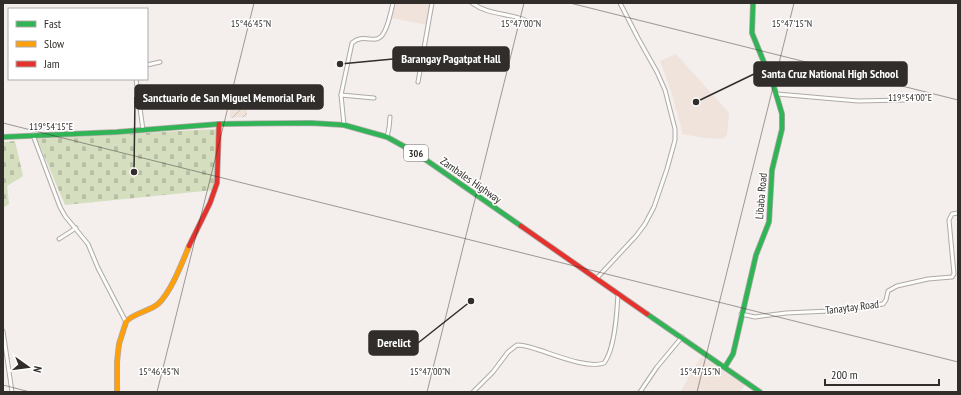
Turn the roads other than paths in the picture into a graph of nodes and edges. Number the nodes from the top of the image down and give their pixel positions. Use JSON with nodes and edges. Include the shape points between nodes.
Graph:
{"nodes":[{"id":1,"x":393,"y":3,"type":"edge"},
{"id":2,"x":432,"y":3,"type":"edge"},
{"id":3,"x":472,"y":3,"type":"edge"},
{"id":4,"x":620,"y":3,"type":"edge"},
{"id":5,"x":753,"y":3,"type":"edge"},
{"id":6,"x":525,"y":20,"type":"dead end"},
{"id":7,"x":160,"y":62,"type":"dead end"},
{"id":8,"x":148,"y":65,"type":"edge"},
{"id":9,"x":136,"y":80,"type":"edge"},
{"id":10,"x":418,"y":82,"type":"dead end"},
{"id":11,"x":777,"y":94,"type":"junction"},
{"id":12,"x":341,"y":95,"type":"junction"},
{"id":13,"x":374,"y":98,"type":"dead end"},
{"id":14,"x":904,"y":100,"type":"dead end"},
{"id":15,"x":390,"y":118,"type":"dead end"},
{"id":16,"x":219,"y":124,"type":"junction"},
{"id":17,"x":344,"y":125,"type":"junction"},
{"id":18,"x":143,"y":130,"type":"junction"},
{"id":19,"x":33,"y":135,"type":"junction"},
{"id":20,"x":3,"y":137,"type":"edge"},
{"id":21,"x":387,"y":137,"type":"junction"},
{"id":22,"x":958,"y":213,"type":"edge"},
{"id":23,"x":76,"y":228,"type":"junction"},
{"id":24,"x":59,"y":239,"type":"dead end"},
{"id":25,"x":597,"y":278,"type":"junction"},
{"id":26,"x":618,"y":294,"type":"junction"},
{"id":27,"x":741,"y":314,"type":"junction"},
{"id":28,"x":126,"y":322,"type":"junction"},
{"id":29,"x":3,"y":331,"type":"edge"},
{"id":30,"x":682,"y":337,"type":"junction"},
{"id":31,"x":725,"y":367,"type":"junction"},
{"id":32,"x":12,"y":392,"type":"edge"},
{"id":33,"x":117,"y":392,"type":"edge"},
{"id":34,"x":473,"y":392,"type":"edge"},
{"id":35,"x":640,"y":392,"type":"edge"},
{"id":36,"x":760,"y":392,"type":"edge"}],
"edges":[{"from":1,"to":12,"type":"street","via":[[379,39],[360,38],[352,43]]},
{"from":2,"to":10,"type":"street"},
{"from":3,"to":6,"type":"street","via":[[491,12],[514,15]]},
{"from":4,"to":25,"type":"street","via":[[665,90],[675,129],[667,169],[654,207],[636,236]]},
{"from":5,"to":11,"type":"main road","name":"Libaba Road","via":[[752,33]]},
{"from":7,"to":8,"type":"street"},
{"from":9,"to":18,"type":"street"},
{"from":11,"to":14,"type":"street","via":[[858,101]]},
{"from":11,"to":27,"type":"main road","name":"Libaba Road","via":[[782,114],[782,129],[772,170],[770,213],[756,254]]},
{"from":12,"to":13,"type":"street"},
{"from":12,"to":17,"type":"street"},
{"from":15,"to":21,"type":"street"},
{"from":16,"to":17,"type":"main road","name":"Zambales Highway","number":"306"},
{"from":16,"to":18,"type":"main road","name":"Zambales Highway","number":"306"},
{"from":16,"to":28,"type":"main road","via":[[217,184],[173,282],[158,304]]},
{"from":17,"to":21,"type":"main road","name":"Zambales Highway","number":"306"},
{"from":18,"to":19,"type":"main road","name":"Zambales Highway","number":"306"},
{"from":19,"to":20,"type":"main road","name":"Zambales Highway","number":"306"},
{"from":19,"to":23,"type":"street","via":[[60,207]]},
{"from":21,"to":25,"type":"main road","name":"Zambales Highway","number":"306","via":[[419,155]]},
{"from":22,"to":27,"type":"street","name":"Tanaytay Road","via":[[952,214],[949,220],[954,274],[952,277],[934,277],[897,286],[888,291],[883,304],[755,317]]},
{"from":23,"to":24,"type":"street"},
{"from":23,"to":28,"type":"street","via":[[88,244]]},
{"from":25,"to":26,"type":"main road","name":"Zambales Highway","number":"306"},
{"from":26,"to":30,"type":"main road","name":"Zambales Highway","number":"306"},
{"from":26,"to":34,"type":"street","via":[[614,334],[604,363],[595,366],[584,364],[517,345]]},
{"from":27,"to":31,"type":"main road","name":"Libaba Road","via":[[733,354]]},
{"from":28,"to":33,"type":"main road","via":[[119,344]]},
{"from":29,"to":32,"type":"street"},
{"from":30,"to":31,"type":"main road","name":"Zambales Highway","number":"306"},
{"from":30,"to":35,"type":"street"},
{"from":31,"to":36,"type":"main road","name":"Zambales Highway","number":"306"}]}
